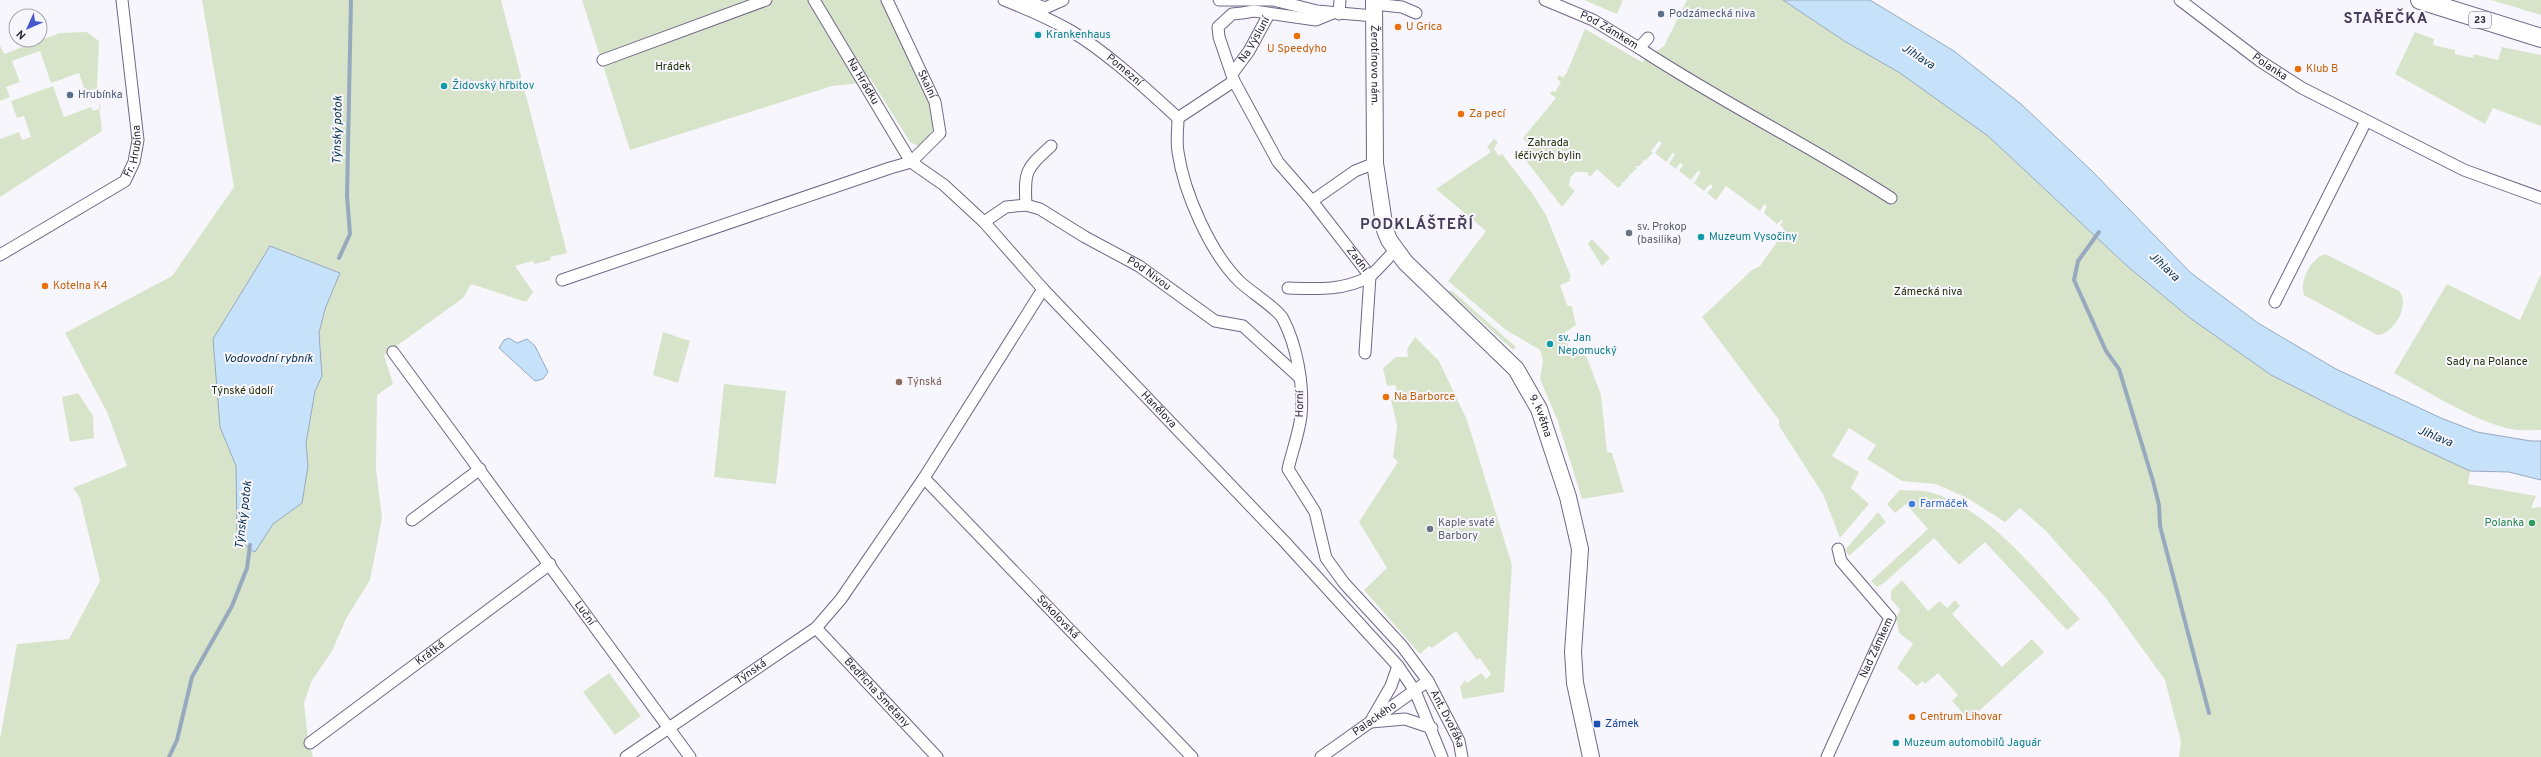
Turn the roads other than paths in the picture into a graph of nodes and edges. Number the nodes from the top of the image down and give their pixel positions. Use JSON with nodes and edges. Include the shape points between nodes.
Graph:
{"nodes":[{"id":1,"x":122,"y":0,"type":"edge"},
{"id":2,"x":766,"y":0,"type":"edge"},
{"id":3,"x":814,"y":0,"type":"edge"},
{"id":4,"x":887,"y":0,"type":"edge"},
{"id":5,"x":1004,"y":0,"type":"edge"},
{"id":6,"x":1024,"y":0,"type":"edge"},
{"id":7,"x":1063,"y":0,"type":"edge"},
{"id":8,"x":1219,"y":0,"type":"edge"},
{"id":9,"x":1273,"y":0,"type":"edge"},
{"id":10,"x":1340,"y":0,"type":"edge"},
{"id":11,"x":1405,"y":0,"type":"edge"},
{"id":12,"x":1545,"y":0,"type":"edge"},
{"id":13,"x":2181,"y":0,"type":"edge"},
{"id":14,"x":2420,"y":0,"type":"edge"},
{"id":15,"x":1379,"y":5,"type":"edge"},
{"id":16,"x":1270,"y":14,"type":"junction"},
{"id":17,"x":1336,"y":14,"type":"junction"},
{"id":18,"x":1648,"y":38,"type":"dead end"},
{"id":19,"x":2541,"y":38,"type":"edge"},
{"id":20,"x":1639,"y":48,"type":"junction"},
{"id":21,"x":603,"y":60,"type":"dead end"},
{"id":22,"x":1233,"y":78,"type":"junction"},
{"id":23,"x":1178,"y":118,"type":"junction"},
{"id":24,"x":2366,"y":121,"type":"junction"},
{"id":25,"x":1374,"y":127,"type":"joint"},
{"id":26,"x":1051,"y":146,"type":"dead end"},
{"id":27,"x":912,"y":162,"type":"junction"},
{"id":28,"x":1375,"y":163,"type":"junction"},
{"id":29,"x":1891,"y":198,"type":"dead end"},
{"id":30,"x":2541,"y":198,"type":"edge"},
{"id":31,"x":1312,"y":201,"type":"junction"},
{"id":32,"x":1026,"y":205,"type":"junction"},
{"id":33,"x":984,"y":222,"type":"junction"},
{"id":34,"x":1395,"y":251,"type":"junction"},
{"id":35,"x":0,"y":255,"type":"edge"},
{"id":36,"x":1370,"y":276,"type":"junction"},
{"id":37,"x":562,"y":280,"type":"dead end"},
{"id":38,"x":1288,"y":288,"type":"dead end"},
{"id":39,"x":1043,"y":289,"type":"junction"},
{"id":40,"x":2275,"y":302,"type":"dead end"},
{"id":41,"x":393,"y":352,"type":"dead end"},
{"id":42,"x":1365,"y":353,"type":"dead end"},
{"id":43,"x":1300,"y":378,"type":"junction"},
{"id":44,"x":480,"y":469,"type":"junction"},
{"id":45,"x":924,"y":478,"type":"junction"},
{"id":46,"x":412,"y":520,"type":"dead end"},
{"id":47,"x":1838,"y":550,"type":"dead end"},
{"id":48,"x":550,"y":564,"type":"junction"},
{"id":49,"x":816,"y":628,"type":"junction"},
{"id":50,"x":1398,"y":666,"type":"junction"},
{"id":51,"x":1428,"y":682,"type":"junction"},
{"id":52,"x":1415,"y":691,"type":"junction"},
{"id":53,"x":1371,"y":722,"type":"junction"},
{"id":54,"x":668,"y":727,"type":"junction"},
{"id":55,"x":1432,"y":728,"type":"junction"},
{"id":56,"x":310,"y":743,"type":"dead end"},
{"id":57,"x":626,"y":757,"type":"edge"},
{"id":58,"x":690,"y":757,"type":"edge"},
{"id":59,"x":937,"y":757,"type":"edge"},
{"id":60,"x":1192,"y":757,"type":"edge"},
{"id":61,"x":1322,"y":757,"type":"edge"},
{"id":62,"x":1442,"y":757,"type":"edge"},
{"id":63,"x":1462,"y":757,"type":"edge"},
{"id":64,"x":1591,"y":757,"type":"edge"},
{"id":65,"x":1827,"y":757,"type":"edge"}],
"edges":[{"from":1,"to":35,"type":"street","name":"Fr. Hrubína","via":[[138,140],[134,162],[125,181]]},
{"from":2,"to":21,"type":"street"},
{"from":3,"to":27,"type":"street","name":"Na Hrádku"},
{"from":4,"to":27,"type":"street","name":"Skalní","via":[[936,102],[939,118],[940,133]]},
{"from":5,"to":23,"type":"street","name":"Pomezní","via":[[1072,32],[1140,83]]},
{"from":6,"to":7,"type":"street","via":[[1045,8]]},
{"from":8,"to":9,"type":"street"},
{"from":9,"to":17,"type":"street"},
{"from":10,"to":17,"type":"street"},
{"from":11,"to":15,"type":"street","via":[[1416,13],[1402,7]]},
{"from":12,"to":20,"type":"street","name":"Pod Zámkem","via":[[1593,20]]},
{"from":13,"to":24,"type":"street","name":"Polanka","via":[[2282,77]]},
{"from":14,"to":19,"type":"main road","number":"23"},
{"from":15,"to":17,"type":"street"},
{"from":15,"to":25,"type":"main road","name":"Žerotínovo nám."},
{"from":16,"to":17,"type":"street","via":[[1316,20]]},
{"from":16,"to":22,"type":"street","name":"Na Výsluní"},
{"from":16,"to":22,"type":"street","name":"Na Výsluní","via":[[1254,11],[1232,14],[1218,27]]},
{"from":18,"to":20,"type":"street","name":"Pod Zámkem"},
{"from":20,"to":29,"type":"street","via":[[1688,80],[1841,166]]},
{"from":22,"to":23,"type":"street"},
{"from":22,"to":31,"type":"street","name":"Zadní","via":[[1278,162]]},
{"from":23,"to":43,"type":"street","name":"Horní","via":[[1177,151],[1186,184],[1204,231],[1226,268],[1282,317],[1292,341]]},
{"from":24,"to":30,"type":"street","name":"Polanka","via":[[2464,170]]},
{"from":24,"to":40,"type":"street"},
{"from":25,"to":28,"type":"main road","name":"9. května"},
{"from":26,"to":32,"type":"street","via":[[1029,165],[1025,182]]},
{"from":27,"to":33,"type":"street","name":"Hanělova","via":[[944,185]]},
{"from":27,"to":37,"type":"street"},
{"from":28,"to":31,"type":"street","via":[[1355,171]]},
{"from":28,"to":34,"type":"main road","name":"9. května","via":[[1385,230]]},
{"from":31,"to":36,"type":"street","name":"Zadní"},
{"from":32,"to":33,"type":"street","name":"Pod Nivou","via":[[1006,207]]},
{"from":32,"to":43,"type":"street","name":"Pod Nivou","via":[[1040,209],[1139,266],[1216,321],[1243,326]]},
{"from":33,"to":39,"type":"street","name":"Hanělova"},
{"from":34,"to":36,"type":"street"},
{"from":34,"to":64,"type":"main road","name":"9. května","via":[[1516,369],[1539,409],[1568,496],[1580,550],[1574,667]]},
{"from":36,"to":38,"type":"street","via":[[1330,290]]},
{"from":36,"to":42,"type":"street","name":"Zadní"},
{"from":39,"to":45,"type":"street","name":"Týnská"},
{"from":39,"to":50,"type":"street","name":"Hanělova","via":[[1284,541]]},
{"from":41,"to":44,"type":"street","name":"Luční"},
{"from":43,"to":51,"type":"street","name":"Horní","via":[[1301,416],[1288,469],[1315,512],[1326,558],[1344,583],[1402,646]]},
{"from":44,"to":46,"type":"street"},
{"from":44,"to":48,"type":"street","name":"Luční"},
{"from":45,"to":49,"type":"street","name":"Týnská","via":[[841,599]]},
{"from":45,"to":60,"type":"street","name":"Sokolovská"},
{"from":47,"to":65,"type":"street","name":"Nad Zámkem","via":[[1841,561],[1890,618]]},
{"from":48,"to":54,"type":"street","name":"Luční"},
{"from":48,"to":56,"type":"street","name":"Krátká"},
{"from":49,"to":54,"type":"street","name":"Týnská"},
{"from":49,"to":59,"type":"street","name":"Bedřicha Smetany"},
{"from":50,"to":52,"type":"street","name":"Hanělova"},
{"from":50,"to":53,"type":"street","via":[[1391,686]]},
{"from":51,"to":52,"type":"street","name":"Palackého"},
{"from":51,"to":63,"type":"street","name":"Ant. Dvořáka","via":[[1459,741]]},
{"from":52,"to":53,"type":"street","name":"Palackého"},
{"from":52,"to":55,"type":"street","name":"Ant. Dvořáka"},
{"from":53,"to":55,"type":"street","via":[[1405,719]]},
{"from":53,"to":61,"type":"street","name":"Palackého"},
{"from":54,"to":57,"type":"street","name":"Týnská"},
{"from":54,"to":58,"type":"street","name":"Luční"},
{"from":55,"to":62,"type":"street","name":"Ant. Dvořáka"}]}
